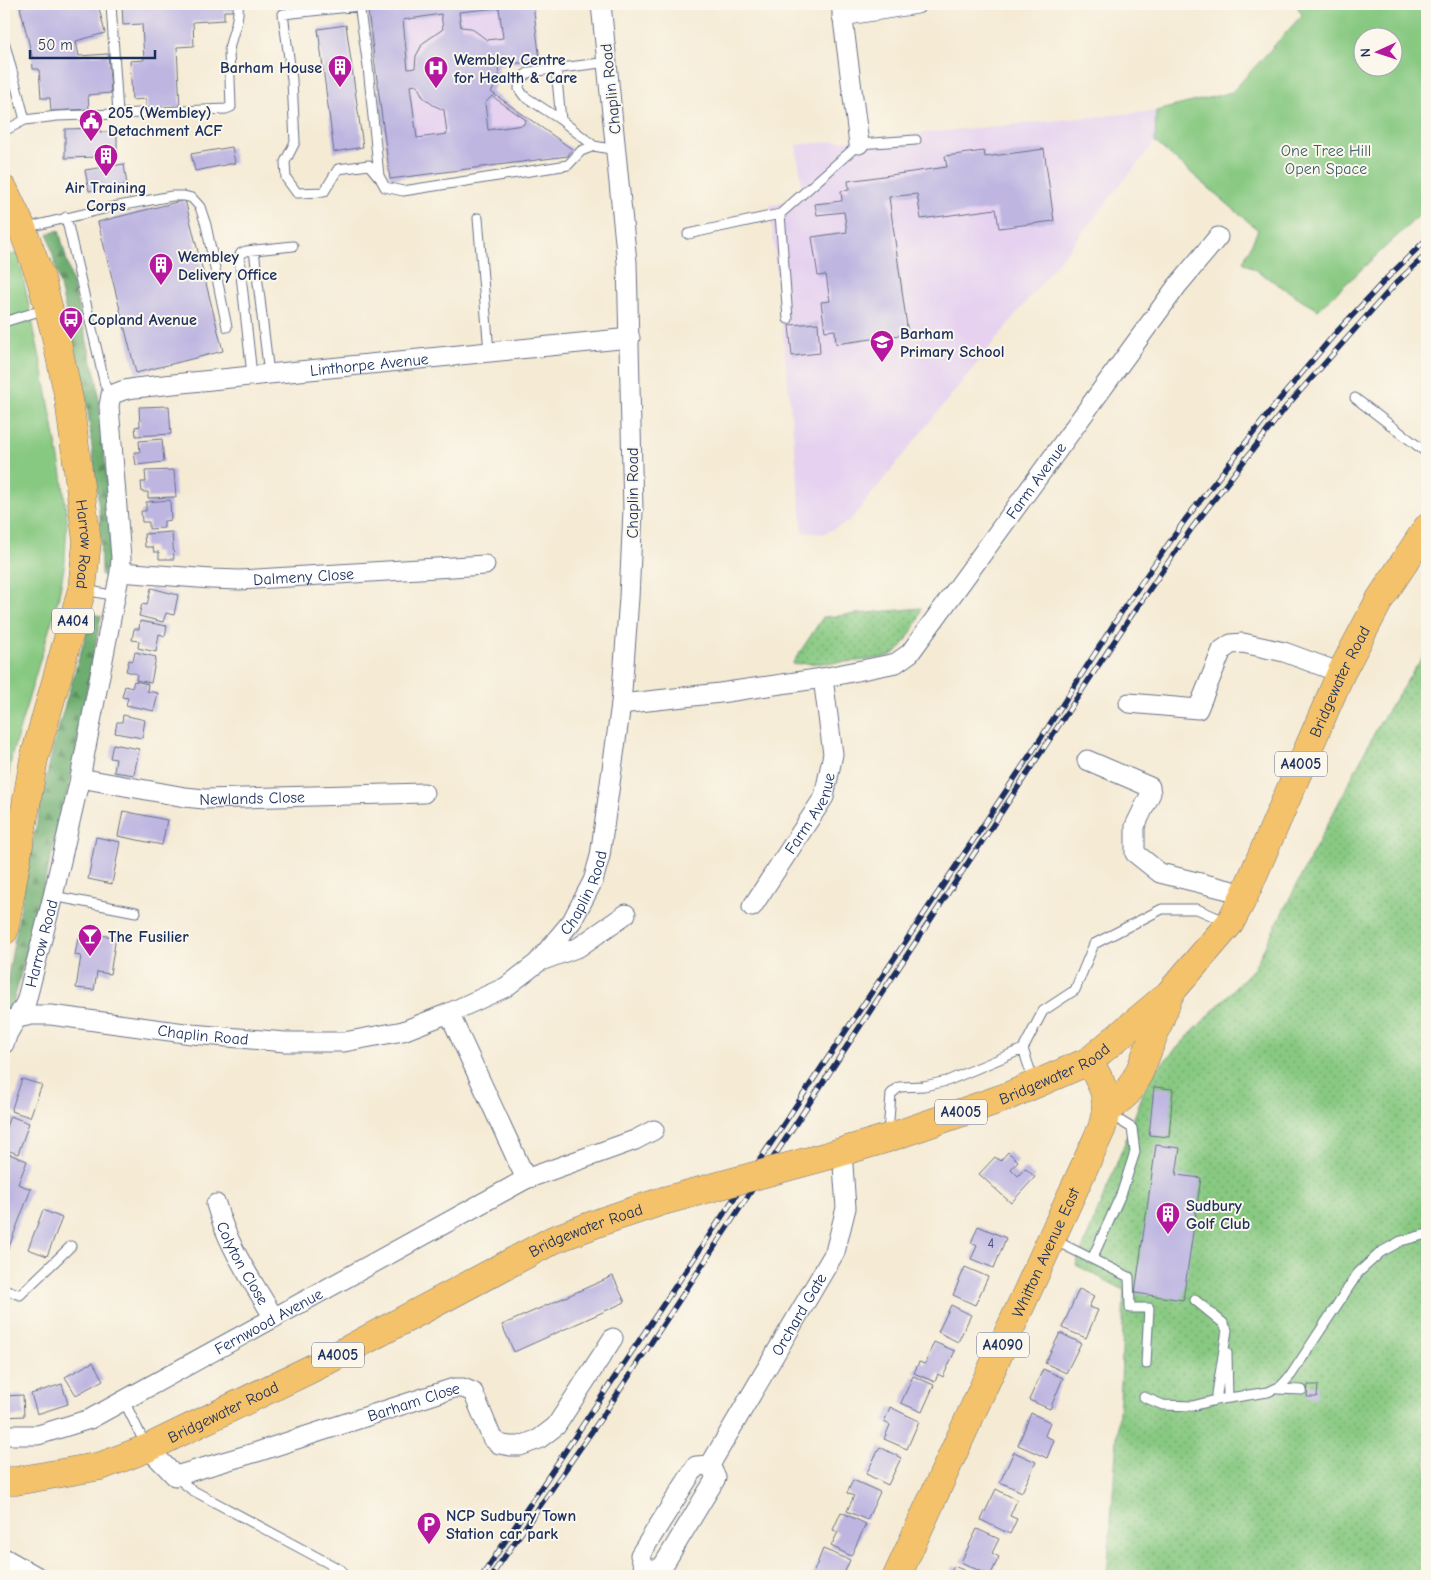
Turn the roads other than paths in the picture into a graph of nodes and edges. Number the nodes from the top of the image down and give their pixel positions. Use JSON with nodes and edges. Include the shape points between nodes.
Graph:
{"nodes":[{"id":1,"x":111,"y":4,"type":"edge"},
{"id":2,"x":238,"y":4,"type":"edge"},
{"id":3,"x":601,"y":4,"type":"edge"},
{"id":4,"x":917,"y":4,"type":"edge"},
{"id":5,"x":359,"y":5,"type":"edge"},
{"id":6,"x":842,"y":10,"type":"edge"},
{"id":7,"x":4,"y":41,"type":"edge"},
{"id":8,"x":608,"y":62,"type":"junction"},
{"id":9,"x":556,"y":69,"type":"junction"},
{"id":10,"x":118,"y":114,"type":"junction"},
{"id":11,"x":25,"y":120,"type":"junction"},
{"id":12,"x":561,"y":120,"type":"junction"},
{"id":13,"x":4,"y":131,"type":"edge"},
{"id":14,"x":916,"y":140,"type":"dead end"},
{"id":15,"x":859,"y":144,"type":"junction"},
{"id":16,"x":594,"y":146,"type":"junction"},
{"id":17,"x":616,"y":150,"type":"junction"},
{"id":18,"x":378,"y":176,"type":"junction"},
{"id":19,"x":4,"y":190,"type":"edge"},
{"id":20,"x":780,"y":214,"type":"junction"},
{"id":21,"x":66,"y":217,"type":"junction"},
{"id":22,"x":478,"y":218,"type":"dead end"},
{"id":23,"x":22,"y":228,"type":"junction"},
{"id":24,"x":688,"y":234,"type":"dead end"},
{"id":25,"x":1218,"y":237,"type":"dead end"},
{"id":26,"x":293,"y":246,"type":"dead end"},
{"id":27,"x":254,"y":250,"type":"junction"},
{"id":28,"x":48,"y":308,"type":"junction"},
{"id":29,"x":788,"y":319,"type":"dead end"},
{"id":30,"x":4,"y":322,"type":"edge"},
{"id":31,"x":227,"y":327,"type":"dead end"},
{"id":32,"x":630,"y":338,"type":"junction"},
{"id":33,"x":489,"y":352,"type":"junction"},
{"id":34,"x":260,"y":374,"type":"junction"},
{"id":35,"x":111,"y":395,"type":"junction"},
{"id":36,"x":1355,"y":398,"type":"dead end"},
{"id":37,"x":1427,"y":453,"type":"edge"},
{"id":38,"x":1427,"y":528,"type":"edge"},
{"id":39,"x":485,"y":565,"type":"dead end"},
{"id":40,"x":120,"y":572,"type":"junction"},
{"id":41,"x":82,"y":589,"type":"junction"},
{"id":42,"x":115,"y":596,"type":"junction"},
{"id":43,"x":1341,"y":673,"type":"junction"},
{"id":44,"x":823,"y":678,"type":"junction"},
{"id":45,"x":1129,"y":703,"type":"dead end"},
{"id":46,"x":621,"y":704,"type":"junction"},
{"id":47,"x":1087,"y":760,"type":"dead end"},
{"id":48,"x":80,"y":778,"type":"junction"},
{"id":49,"x":424,"y":793,"type":"dead end"},
{"id":50,"x":1245,"y":894,"type":"junction"},
{"id":51,"x":53,"y":896,"type":"junction"},
{"id":52,"x":752,"y":907,"type":"dead end"},
{"id":53,"x":136,"y":912,"type":"dead end"},
{"id":54,"x":626,"y":914,"type":"dead end"},
{"id":55,"x":1230,"y":923,"type":"junction"},
{"id":56,"x":4,"y":930,"type":"edge"},
{"id":57,"x":537,"y":963,"type":"junction"},
{"id":58,"x":1169,"y":994,"type":"junction"},
{"id":59,"x":449,"y":1013,"type":"junction"},
{"id":60,"x":10,"y":1020,"type":"edge"},
{"id":61,"x":4,"y":1044,"type":"edge"},
{"id":62,"x":1023,"y":1048,"type":"junction"},
{"id":63,"x":1089,"y":1061,"type":"junction"},
{"id":64,"x":1034,"y":1085,"type":"junction"},
{"id":65,"x":1106,"y":1112,"type":"junction"},
{"id":66,"x":654,"y":1130,"type":"dead end"},
{"id":67,"x":888,"y":1138,"type":"junction"},
{"id":68,"x":836,"y":1153,"type":"junction"},
{"id":69,"x":526,"y":1179,"type":"junction"},
{"id":70,"x":216,"y":1204,"type":"dead end"},
{"id":71,"x":1427,"y":1234,"type":"edge"},
{"id":72,"x":1051,"y":1238,"type":"junction"},
{"id":73,"x":71,"y":1246,"type":"dead end"},
{"id":74,"x":1092,"y":1259,"type":"junction"},
{"id":75,"x":4,"y":1289,"type":"edge"},
{"id":76,"x":1195,"y":1300,"type":"dead end"},
{"id":77,"x":274,"y":1318,"type":"junction"},
{"id":78,"x":1227,"y":1330,"type":"junction"},
{"id":79,"x":613,"y":1338,"type":"dead end"},
{"id":80,"x":1146,"y":1364,"type":"dead end"},
{"id":81,"x":1274,"y":1389,"type":"junction"},
{"id":82,"x":1302,"y":1390,"type":"dead end"},
{"id":83,"x":1144,"y":1397,"type":"dead end"},
{"id":84,"x":1228,"y":1398,"type":"junction"},
{"id":85,"x":1216,"y":1400,"type":"junction"},
{"id":86,"x":124,"y":1401,"type":"junction"},
{"id":87,"x":4,"y":1435,"type":"edge"},
{"id":88,"x":148,"y":1448,"type":"junction"},
{"id":89,"x":175,"y":1476,"type":"junction"},
{"id":90,"x":4,"y":1481,"type":"edge"},
{"id":91,"x":4,"y":1558,"type":"edge"},
{"id":92,"x":341,"y":1570,"type":"dead end"},
{"id":93,"x":643,"y":1572,"type":"edge"},
{"id":94,"x":36,"y":1576,"type":"edge"},
{"id":95,"x":896,"y":1576,"type":"edge"}],
"edges":[{"from":1,"to":10,"type":"lane"},
{"from":2,"to":10,"type":"lane","via":[[238,19],[229,51],[231,108]]},
{"from":3,"to":8,"type":"street","name":"Chaplin Road"},
{"from":4,"to":6,"type":"street"},
{"from":5,"to":18,"type":"lane"},
{"from":5,"to":18,"type":"lane","via":[[283,14],[292,80],[295,142],[285,162],[286,178],[297,193],[324,192],[338,169],[369,165]]},
{"from":6,"to":15,"type":"street"},
{"from":7,"to":11,"type":"lane"},
{"from":8,"to":9,"type":"lane"},
{"from":8,"to":17,"type":"street","name":"Chaplin Road"},
{"from":9,"to":12,"type":"lane"},
{"from":9,"to":12,"type":"lane","via":[[530,72],[519,82],[519,89],[524,96]]},
{"from":10,"to":11,"type":"lane"},
{"from":11,"to":13,"type":"lane"},
{"from":12,"to":16,"type":"lane"},
{"from":14,"to":15,"type":"lane"},
{"from":15,"to":20,"type":"lane"},
{"from":16,"to":17,"type":"lane"},
{"from":16,"to":18,"type":"lane","via":[[581,150],[568,165],[427,188],[403,191],[385,188]]},
{"from":17,"to":32,"type":"street","name":"Chaplin Road","via":[[627,262]]},
{"from":19,"to":23,"type":"main road","name":"Harrow Road","number":"A404"},
{"from":20,"to":24,"type":"lane"},
{"from":20,"to":29,"type":"lane"},
{"from":21,"to":23,"type":"lane"},
{"from":21,"to":31,"type":"lane","via":[[172,196],[192,198],[200,207],[206,225]]},
{"from":21,"to":35,"type":"lane","via":[[105,385]]},
{"from":22,"to":33,"type":"lane"},
{"from":23,"to":28,"type":"main road","name":"Harrow Road","number":"A404","via":[[41,278]]},
{"from":25,"to":44,"type":"street","name":"Farm Avenue","via":[[1177,286],[910,653],[896,664]]},
{"from":26,"to":27,"type":"lane"},
{"from":27,"to":34,"type":"lane"},
{"from":27,"to":34,"type":"lane","via":[[241,253],[239,257]]},
{"from":28,"to":30,"type":"lane"},
{"from":28,"to":41,"type":"main road","name":"Harrow Road","number":"A404","via":[[69,399],[80,484],[87,542]]},
{"from":32,"to":33,"type":"street","name":"Linthorpe Avenue"},
{"from":32,"to":46,"type":"street","name":"Chaplin Road","via":[[633,510]]},
{"from":33,"to":34,"type":"street","name":"Linthorpe Avenue"},
{"from":34,"to":35,"type":"street","name":"Linthorpe Avenue","via":[[135,388]]},
{"from":35,"to":40,"type":"street","name":"Harrow Road","via":[[109,406]]},
{"from":36,"to":37,"type":"lane"},
{"from":38,"to":43,"type":"main road","name":"Bridgewater Road","number":"A4005","via":[[1380,599]]},
{"from":39,"to":40,"type":"street","name":"Dalmeny Close","via":[[240,580]]},
{"from":40,"to":42,"type":"street","name":"Harrow Road"},
{"from":41,"to":42,"type":"lane"},
{"from":41,"to":56,"type":"main road","name":"Harrow Road","number":"A404","via":[[34,759]]},
{"from":42,"to":48,"type":"street","name":"Harrow Road"},
{"from":43,"to":45,"type":"street","via":[[1284,652],[1243,643],[1231,644],[1222,650],[1198,708]]},
{"from":43,"to":50,"type":"main road","name":"Bridgewater Road","number":"A4005"},
{"from":44,"to":46,"type":"street","name":"Farm Avenue"},
{"from":44,"to":52,"type":"street","name":"Farm Avenue","via":[[833,754],[824,797]]},
{"from":46,"to":57,"type":"street","name":"Chaplin Road","via":[[600,856],[593,881],[572,921]]},
{"from":47,"to":50,"type":"street","via":[[1150,787],[1151,793],[1135,826],[1135,853],[1160,873]]},
{"from":48,"to":49,"type":"street","name":"Newlands Close","via":[[204,799]]},
{"from":48,"to":51,"type":"street","name":"Harrow Road"},
{"from":50,"to":55,"type":"main road","name":"Bridgewater Road","number":"A4005"},
{"from":51,"to":53,"type":"lane"},
{"from":51,"to":60,"type":"street","name":"Harrow Road","via":[[26,1002]]},
{"from":54,"to":57,"type":"street","name":"Chaplin Road","via":[[579,947]]},
{"from":55,"to":58,"type":"main road","name":"Bridgewater Road","number":"A4005"},
{"from":55,"to":62,"type":"lane","via":[[1197,909],[1162,909],[1094,944],[1075,990],[1043,1011]]},
{"from":57,"to":59,"type":"street","name":"Chaplin Road","via":[[506,987]]},
{"from":58,"to":63,"type":"main road","name":"Bridgewater Road","number":"A4005"},
{"from":58,"to":65,"type":"main road","name":"Bridgewater Road","number":"A4005","via":[[1138,1074],[1127,1093]]},
{"from":59,"to":60,"type":"street","name":"Chaplin Road","via":[[403,1031],[344,1042],[285,1042],[192,1034],[51,1015]]},
{"from":59,"to":69,"type":"street"},
{"from":60,"to":61,"type":"street","name":"Harrow Road"},
{"from":62,"to":64,"type":"lane"},
{"from":62,"to":67,"type":"lane","via":[[947,1081],[899,1087],[891,1094]]},
{"from":63,"to":64,"type":"main road","name":"Bridgewater Road","number":"A4005"},
{"from":63,"to":65,"type":"main road","name":"Whitton Avenue East","number":"A4090","via":[[1105,1090]]},
{"from":64,"to":67,"type":"main road","name":"Bridgewater Road","number":"A4005"},
{"from":65,"to":72,"type":"main road","name":"Whitton Avenue East","number":"A4090","via":[[1102,1128]]},
{"from":65,"to":74,"type":"lane","via":[[1132,1128],[1135,1152],[1122,1192]]},
{"from":66,"to":69,"type":"street","name":"Fernwood Avenue","via":[[635,1140]]},
{"from":67,"to":68,"type":"main road","name":"Bridgewater Road","number":"A4005"},
{"from":68,"to":88,"type":"main road","name":"Bridgewater Road","number":"A4005","bridge":true,"via":[[663,1201],[553,1240],[317,1366]]},
{"from":68,"to":93,"type":"street","name":"Orchard Gate","via":[[846,1208],[835,1252],[710,1465],[716,1478],[661,1569]]},
{"from":69,"to":77,"type":"street","name":"Fernwood Avenue"},
{"from":70,"to":77,"type":"street","name":"Colyton Close","via":[[235,1253]]},
{"from":71,"to":81,"type":"lane","via":[[1402,1241],[1381,1252],[1358,1272],[1291,1375]]},
{"from":72,"to":74,"type":"lane"},
{"from":72,"to":95,"type":"main road","name":"Whitton Avenue East","number":"A4090"},
{"from":73,"to":75,"type":"lane","via":[[20,1295]]},
{"from":74,"to":80,"type":"lane","via":[[1130,1277],[1130,1308],[1149,1308]]},
{"from":76,"to":78,"type":"lane"},
{"from":77,"to":86,"type":"street","name":"Fernwood Avenue"},
{"from":78,"to":84,"type":"lane"},
{"from":78,"to":85,"type":"lane"},
{"from":79,"to":89,"type":"street","name":"Barham Close","via":[[556,1426],[539,1439],[520,1446],[499,1444],[492,1438],[473,1392],[454,1388]]},
{"from":81,"to":82,"type":"lane"},
{"from":81,"to":84,"type":"lane"},
{"from":83,"to":85,"type":"lane","via":[[1163,1406],[1192,1406]]},
{"from":84,"to":85,"type":"lane"},
{"from":86,"to":87,"type":"street","name":"Fernwood Avenue","via":[[90,1419],[38,1435]]},
{"from":86,"to":88,"type":"lane"},
{"from":88,"to":89,"type":"street"},
{"from":88,"to":90,"type":"main road","name":"Bridgewater Road","number":"A4005","via":[[101,1466]]},
{"from":89,"to":92,"type":"lane","via":[[192,1490]]},
{"from":91,"to":94,"type":"street"}]}
